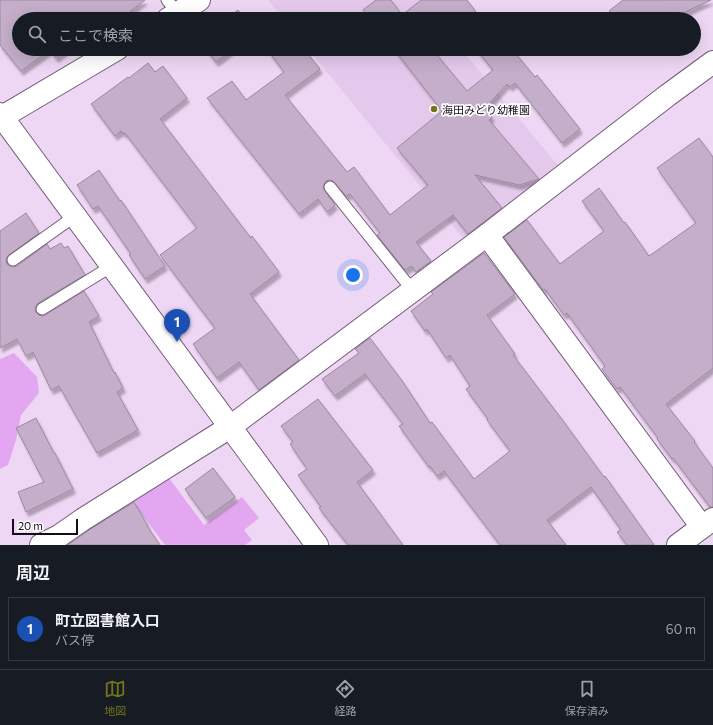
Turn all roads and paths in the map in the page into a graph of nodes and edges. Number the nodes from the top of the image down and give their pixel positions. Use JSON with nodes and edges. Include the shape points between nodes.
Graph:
{"nodes":[{"id":1,"x":199,"y":0,"type":"edge"},
{"id":2,"x":171,"y":11,"type":"edge"},
{"id":3,"x":105,"y":56,"type":"edge"},
{"id":4,"x":713,"y":62,"type":"edge"},
{"id":5,"x":1,"y":116,"type":"edge"},
{"id":6,"x":330,"y":187,"type":"dead end"},
{"id":7,"x":75,"y":216,"type":"junction"},
{"id":8,"x":487,"y":235,"type":"junction"},
{"id":9,"x":13,"y":260,"type":"dead end"},
{"id":10,"x":112,"y":266,"type":"junction"},
{"id":11,"x":413,"y":291,"type":"junction"},
{"id":12,"x":42,"y":309,"type":"dead end"},
{"id":13,"x":230,"y":427,"type":"junction"},
{"id":14,"x":707,"y":523,"type":"edge"},
{"id":15,"x":41,"y":545,"type":"edge"},
{"id":16,"x":317,"y":545,"type":"edge"},
{"id":17,"x":678,"y":545,"type":"edge"}],
"edges":[{"from":1,"to":2,"type":"street"},
{"from":3,"to":5,"type":"street"},
{"from":4,"to":8,"type":"street"},
{"from":5,"to":7,"type":"street"},
{"from":6,"to":11,"type":"lane"},
{"from":7,"to":9,"type":"lane"},
{"from":7,"to":10,"type":"street"},
{"from":8,"to":11,"type":"street"},
{"from":8,"to":14,"type":"street"},
{"from":10,"to":12,"type":"lane"},
{"from":10,"to":13,"type":"street"},
{"from":11,"to":13,"type":"street"},
{"from":13,"to":15,"type":"street"},
{"from":13,"to":16,"type":"street"},
{"from":14,"to":17,"type":"street"}]}
